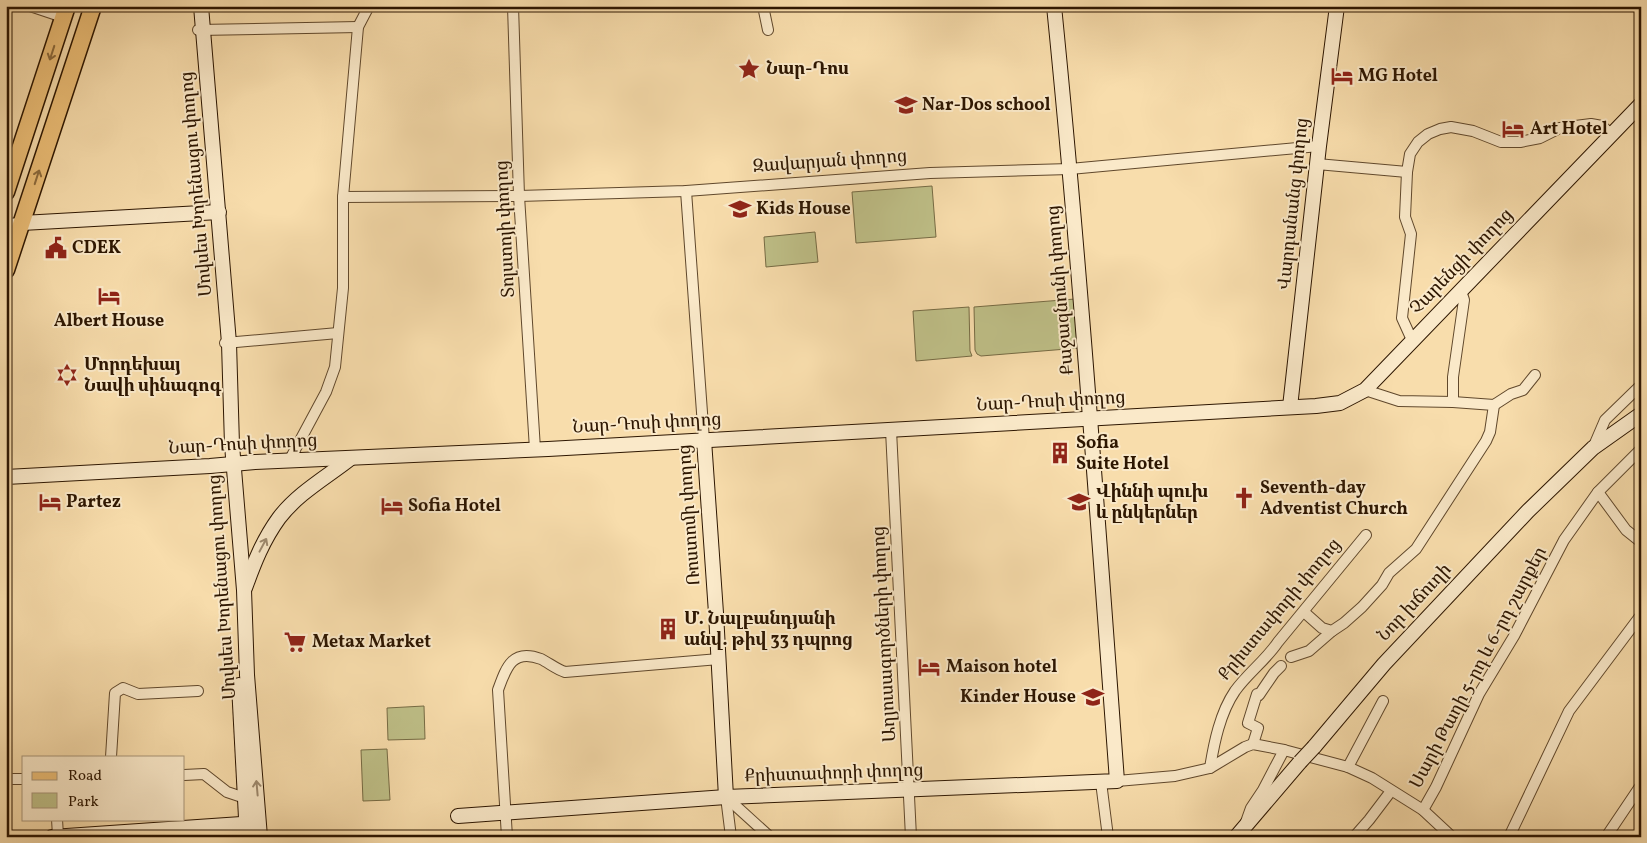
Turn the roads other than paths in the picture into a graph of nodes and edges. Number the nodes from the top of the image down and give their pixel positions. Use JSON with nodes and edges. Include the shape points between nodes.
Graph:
{"nodes":[{"id":1,"x":30,"y":6,"type":"edge"},
{"id":2,"x":93,"y":6,"type":"edge"},
{"id":3,"x":196,"y":6,"type":"edge"},
{"id":4,"x":201,"y":6,"type":"edge"},
{"id":5,"x":369,"y":6,"type":"edge"},
{"id":6,"x":513,"y":6,"type":"edge"},
{"id":7,"x":763,"y":6,"type":"edge"},
{"id":8,"x":1054,"y":6,"type":"edge"},
{"id":9,"x":1337,"y":6,"type":"edge"},
{"id":10,"x":65,"y":12,"type":"edge"},
{"id":11,"x":358,"y":27,"type":"junction"},
{"id":12,"x":200,"y":30,"type":"junction"},
{"id":13,"x":768,"y":30,"type":"dead end"},
{"id":14,"x":1641,"y":104,"type":"edge"},
{"id":15,"x":1612,"y":135,"type":"junction"},
{"id":16,"x":1319,"y":146,"type":"junction"},
{"id":17,"x":1317,"y":164,"type":"junction"},
{"id":18,"x":1070,"y":169,"type":"junction"},
{"id":19,"x":1407,"y":172,"type":"junction"},
{"id":20,"x":6,"y":192,"type":"edge"},
{"id":21,"x":686,"y":192,"type":"junction"},
{"id":22,"x":519,"y":196,"type":"junction"},
{"id":23,"x":342,"y":197,"type":"junction"},
{"id":24,"x":217,"y":213,"type":"junction"},
{"id":25,"x":14,"y":223,"type":"edge"},
{"id":26,"x":6,"y":270,"type":"edge"},
{"id":27,"x":1461,"y":291,"type":"junction"},
{"id":28,"x":338,"y":333,"type":"junction"},
{"id":29,"x":1412,"y":340,"type":"junction"},
{"id":30,"x":227,"y":343,"type":"junction"},
{"id":31,"x":1535,"y":375,"type":"dead end"},
{"id":32,"x":1641,"y":385,"type":"edge"},
{"id":33,"x":1365,"y":390,"type":"junction"},
{"id":34,"x":1453,"y":402,"type":"junction"},
{"id":35,"x":1494,"y":405,"type":"junction"},
{"id":36,"x":1290,"y":407,"type":"junction"},
{"id":37,"x":1641,"y":414,"type":"edge"},
{"id":38,"x":1090,"y":418,"type":"junction"},
{"id":39,"x":891,"y":430,"type":"junction"},
{"id":40,"x":704,"y":440,"type":"junction"},
{"id":41,"x":1592,"y":448,"type":"junction"},
{"id":42,"x":535,"y":449,"type":"junction"},
{"id":43,"x":1641,"y":449,"type":"edge"},
{"id":44,"x":351,"y":458,"type":"junction"},
{"id":45,"x":289,"y":461,"type":"junction"},
{"id":46,"x":230,"y":465,"type":"junction"},
{"id":47,"x":6,"y":477,"type":"edge"},
{"id":48,"x":1598,"y":492,"type":"junction"},
{"id":49,"x":1366,"y":535,"type":"dead end"},
{"id":50,"x":1641,"y":542,"type":"edge"},
{"id":51,"x":244,"y":590,"type":"junction"},
{"id":52,"x":1304,"y":612,"type":"junction"},
{"id":53,"x":1641,"y":615,"type":"edge"},
{"id":54,"x":1332,"y":631,"type":"junction"},
{"id":55,"x":1291,"y":658,"type":"dead end"},
{"id":56,"x":719,"y":659,"type":"junction"},
{"id":57,"x":1281,"y":666,"type":"dead end"},
{"id":58,"x":198,"y":691,"type":"dead end"},
{"id":59,"x":1383,"y":701,"type":"dead end"},
{"id":60,"x":1253,"y":744,"type":"junction"},
{"id":61,"x":1284,"y":750,"type":"junction"},
{"id":62,"x":111,"y":756,"type":"edge"},
{"id":63,"x":1348,"y":767,"type":"junction"},
{"id":64,"x":1210,"y":768,"type":"junction"},
{"id":65,"x":185,"y":775,"type":"edge"},
{"id":66,"x":6,"y":779,"type":"edge"},
{"id":67,"x":22,"y":779,"type":"edge"},
{"id":68,"x":1116,"y":781,"type":"junction"},
{"id":69,"x":1101,"y":782,"type":"junction"},
{"id":70,"x":1641,"y":785,"type":"edge"},
{"id":71,"x":909,"y":791,"type":"junction"},
{"id":72,"x":1391,"y":791,"type":"junction"},
{"id":73,"x":726,"y":797,"type":"junction"},
{"id":74,"x":245,"y":798,"type":"junction"},
{"id":75,"x":1423,"y":810,"type":"junction"},
{"id":76,"x":505,"y":813,"type":"junction"},
{"id":77,"x":458,"y":816,"type":"dead end"},
{"id":78,"x":57,"y":820,"type":"edge"},
{"id":79,"x":251,"y":828,"type":"edge"},
{"id":80,"x":1240,"y":831,"type":"edge"},
{"id":81,"x":202,"y":832,"type":"edge"},
{"id":82,"x":58,"y":836,"type":"edge"},
{"id":83,"x":52,"y":837,"type":"edge"},
{"id":84,"x":260,"y":837,"type":"edge"},
{"id":85,"x":507,"y":837,"type":"edge"},
{"id":86,"x":731,"y":837,"type":"edge"},
{"id":87,"x":770,"y":837,"type":"edge"},
{"id":88,"x":911,"y":837,"type":"edge"},
{"id":89,"x":1108,"y":837,"type":"edge"},
{"id":90,"x":1354,"y":837,"type":"edge"},
{"id":91,"x":1452,"y":837,"type":"edge"},
{"id":92,"x":1509,"y":837,"type":"edge"},
{"id":93,"x":1606,"y":837,"type":"edge"}],
"edges":[{"from":1,"to":10,"type":"street"},
{"from":25,"to":2,"type":"main road","one_way":true},
{"from":3,"to":12,"type":"main road","name":"Մովսես Խորենացու փողոց"},
{"from":4,"to":12,"type":"main road","name":"Մովսես Խորենացու փողոց"},
{"from":5,"to":11,"type":"street"},
{"from":6,"to":22,"type":"street","name":"Տոլստոյի փողոց"},
{"from":7,"to":13,"type":"street"},
{"from":8,"to":18,"type":"main road","name":"Քաջազնունի փողոց"},
{"from":9,"to":16,"type":"main road","name":"Վարդանանց փողոց"},
{"from":10,"to":20,"type":"main road","one_way":true},
{"from":11,"to":12,"type":"street"},
{"from":11,"to":23,"type":"street"},
{"from":12,"to":24,"type":"main road","name":"Մովսես Խորենացու փողոց"},
{"from":14,"to":15,"type":"main road","name":"Չարենցի փողոց"},
{"from":15,"to":19,"type":"street","via":[[1602,126],[1591,124],[1560,128],[1540,138],[1501,142],[1451,127],[1428,134],[1418,142],[1410,154]]},
{"from":15,"to":27,"type":"main road","name":"Չարենցի փողոց"},
{"from":16,"to":17,"type":"main road","name":"Վարդանանց փողոց"},
{"from":16,"to":18,"type":"street","name":"Զավարյան փողոց"},
{"from":17,"to":19,"type":"street"},
{"from":17,"to":36,"type":"main road","name":"Վարդանանց փողոց"},
{"from":18,"to":21,"type":"street","name":"Զավարյան փողոց","via":[[930,173]]},
{"from":18,"to":38,"type":"main road","name":"Քաջազնունի փողոց"},
{"from":19,"to":29,"type":"street","via":[[1405,218],[1411,234],[1402,318]]},
{"from":21,"to":22,"type":"street","name":"Զավարյան փողոց"},
{"from":21,"to":40,"type":"street","name":"Ռոստոմի փողոց"},
{"from":22,"to":23,"type":"street","name":"Զավարյան փողոց"},
{"from":22,"to":42,"type":"street","name":"Տոլստոյի փողոց"},
{"from":23,"to":28,"type":"street","via":[[343,288]]},
{"from":24,"to":25,"type":"main road"},
{"from":24,"to":30,"type":"main road","name":"Մովսես Խորենացու փողոց"},
{"from":25,"to":26,"type":"main road"},
{"from":27,"to":29,"type":"main road","name":"Չարենցի փողոց"},
{"from":27,"to":34,"type":"street","via":[[1464,300],[1453,377]]},
{"from":28,"to":30,"type":"street"},
{"from":28,"to":45,"type":"street","via":[[333,375]]},
{"from":29,"to":33,"type":"main road","name":"Չարենցի փողոց"},
{"from":30,"to":46,"type":"main road","name":"Մովսես Խորենացու փողոց"},
{"from":31,"to":35,"type":"street","via":[[1523,390]]},
{"from":32,"to":41,"type":"street","via":[[1605,420]]},
{"from":33,"to":34,"type":"street","via":[[1398,401]]},
{"from":33,"to":36,"type":"main road","name":"Չարենցի փողոց","via":[[1340,403]]},
{"from":34,"to":35,"type":"street"},
{"from":35,"to":54,"type":"street","via":[[1486,441],[1416,549],[1389,573],[1362,607]]},
{"from":36,"to":38,"type":"main road","name":"Նար-Դոսի փողոց"},
{"from":37,"to":41,"type":"main road","name":"Նոր խճուղի"},
{"from":38,"to":39,"type":"main road","name":"Նար-Դոսի փողոց"},
{"from":38,"to":68,"type":"main road","name":"Քաջազնունի փողոց"},
{"from":39,"to":40,"type":"main road","name":"Նար-Դոսի փողոց"},
{"from":39,"to":71,"type":"street","name":"Աղյուսագործների փողոց"},
{"from":40,"to":42,"type":"main road","name":"Նար-Դոսի փողոց"},
{"from":40,"to":56,"type":"main road","name":"Ռոստոմի փողոց"},
{"from":41,"to":80,"type":"main road","name":"Նոր խճուղի","bridge":true,"via":[[1384,664]]},
{"from":42,"to":44,"type":"main road","name":"Նար-Դոսի փողոց"},
{"from":43,"to":48,"type":"street","name":"Սարի Թաղի 5-րդ և 6-րդ շարքեր"},
{"from":44,"to":45,"type":"main road","name":"Նար-Դոսի փողոց"},
{"from":51,"to":44,"type":"main road","one_way":true,"via":[[260,550],[279,518],[312,487]]},
{"from":45,"to":46,"type":"main road","name":"Նար-Դոսի փողոց"},
{"from":46,"to":47,"type":"main road","name":"Նար-Դոսի փողոց"},
{"from":46,"to":51,"type":"main road","name":"Մովսես Խորենացու փողոց"},
{"from":46,"to":74,"type":"main road","name":"Մովսես Խորենացու փողոց"},
{"from":48,"to":50,"type":"street","via":[[1626,530]]},
{"from":48,"to":75,"type":"street","name":"Սարի Թաղի 5-րդ և 6-րդ շարքեր","via":[[1564,540],[1514,636],[1479,694]]},
{"from":49,"to":52,"type":"street","name":"Քրիստափորի փողոց"},
{"from":79,"to":51,"type":"main road","name":"Մովսես Խորենացու փողոց","one_way":true},
{"from":52,"to":54,"type":"street","via":[[1322,628]]},
{"from":52,"to":64,"type":"street","name":"Քրիստափորի փողոց","via":[[1235,692],[1224,712]]},
{"from":53,"to":92,"type":"street","via":[[1569,710]]},
{"from":54,"to":55,"type":"street","via":[[1309,651]]},
{"from":56,"to":73,"type":"main road","name":"Ռոստոմի փողոց"},
{"from":56,"to":76,"type":"street","via":[[565,672],[529,657],[511,661],[498,690]]},
{"from":57,"to":60,"type":"street","via":[[1258,694],[1248,723],[1258,728]]},
{"from":58,"to":62,"type":"street","via":[[138,694],[122,688],[115,693]]},
{"from":59,"to":63,"type":"street"},
{"from":60,"to":61,"type":"street"},
{"from":60,"to":64,"type":"street","name":"Քրիստափորի փողոց"},
{"from":61,"to":63,"type":"street"},
{"from":61,"to":80,"type":"street"},
{"from":63,"to":72,"type":"street"},
{"from":64,"to":68,"type":"street","name":"Քրիստափորի փողոց","via":[[1176,776]]},
{"from":65,"to":74,"type":"street","via":[[204,774],[227,792]]},
{"from":66,"to":67,"type":"street"},
{"from":68,"to":69,"type":"main road","name":"Քրիստափորի փողոց"},
{"from":69,"to":71,"type":"main road","name":"Քրիստափորի փողոց"},
{"from":69,"to":89,"type":"street"},
{"from":70,"to":93,"type":"street"},
{"from":71,"to":73,"type":"main road","name":"Քրիստափորի փողոց"},
{"from":71,"to":88,"type":"street","name":"Աղյուսագործների փողոց"},
{"from":72,"to":75,"type":"street"},
{"from":72,"to":90,"type":"street"},
{"from":73,"to":76,"type":"main road","name":"Քրիստափորի փողոց"},
{"from":73,"to":86,"type":"street","name":"Ռոստոմի փողոց"},
{"from":73,"to":87,"type":"street"},
{"from":74,"to":79,"type":"main road","name":"Մովսես Խորենացու փողոց"},
{"from":75,"to":91,"type":"street"},
{"from":76,"to":77,"type":"main road","name":"Քրիստափորի փողոց"},
{"from":76,"to":85,"type":"street"},
{"from":78,"to":82,"type":"street"},
{"from":79,"to":81,"type":"main road"},
{"from":79,"to":84,"type":"main road","name":"Մովսես Խորենացու փողոց"},
{"from":81,"to":82,"type":"main road"},
{"from":82,"to":83,"type":"main road"}]}
